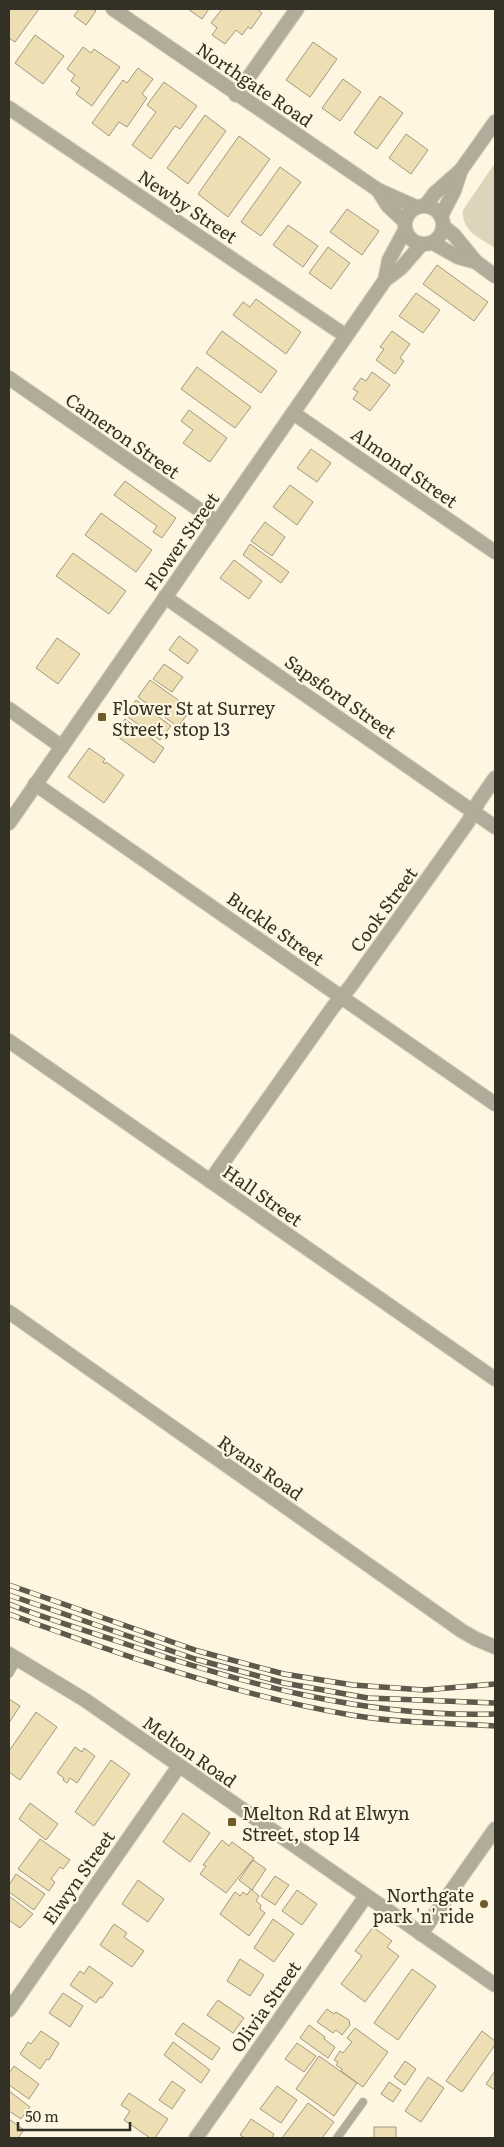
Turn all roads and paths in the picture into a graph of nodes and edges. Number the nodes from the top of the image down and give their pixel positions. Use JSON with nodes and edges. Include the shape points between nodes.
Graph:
{"nodes":[{"id":1,"x":113,"y":9,"type":"edge"},
{"id":2,"x":297,"y":9,"type":"edge"},
{"id":3,"x":236,"y":95,"type":"junction"},
{"id":4,"x":9,"y":108,"type":"edge"},
{"id":5,"x":495,"y":122,"type":"edge"},
{"id":6,"x":461,"y":170,"type":"junction"},
{"id":7,"x":378,"y":190,"type":"junction"},
{"id":8,"x":421,"y":206,"type":"junction"},
{"id":9,"x":443,"y":221,"type":"junction"},
{"id":10,"x":405,"y":226,"type":"junction"},
{"id":11,"x":427,"y":244,"type":"junction"},
{"id":12,"x":476,"y":262,"type":"junction"},
{"id":13,"x":495,"y":276,"type":"edge"},
{"id":14,"x":384,"y":280,"type":"junction"},
{"id":15,"x":346,"y":336,"type":"junction"},
{"id":16,"x":9,"y":378,"type":"edge"},
{"id":17,"x":293,"y":413,"type":"junction"},
{"id":18,"x":217,"y":522,"type":"junction"},
{"id":19,"x":495,"y":552,"type":"edge"},
{"id":20,"x":165,"y":597,"type":"junction"},
{"id":21,"x":9,"y":710,"type":"edge"},
{"id":22,"x":62,"y":747,"type":"junction"},
{"id":23,"x":495,"y":778,"type":"edge"},
{"id":24,"x":35,"y":784,"type":"junction"},
{"id":25,"x":474,"y":812,"type":"junction"},
{"id":26,"x":9,"y":823,"type":"edge"},
{"id":27,"x":495,"y":827,"type":"edge"},
{"id":28,"x":342,"y":996,"type":"junction"},
{"id":29,"x":9,"y":1041,"type":"edge"},
{"id":30,"x":495,"y":1104,"type":"edge"},
{"id":31,"x":210,"y":1181,"type":"junction"},
{"id":32,"x":9,"y":1312,"type":"edge"},
{"id":33,"x":495,"y":1379,"type":"edge"},
{"id":34,"x":495,"y":1647,"type":"edge"},
{"id":35,"x":14,"y":1657,"type":"edge"},
{"id":36,"x":9,"y":1674,"type":"edge"},
{"id":37,"x":179,"y":1766,"type":"junction"},
{"id":38,"x":495,"y":1829,"type":"edge"},
{"id":39,"x":366,"y":1896,"type":"junction"},
{"id":40,"x":421,"y":1934,"type":"junction"},
{"id":41,"x":495,"y":1985,"type":"edge"},
{"id":42,"x":9,"y":2010,"type":"edge"},
{"id":43,"x":363,"y":2102,"type":"dead end"},
{"id":44,"x":196,"y":2138,"type":"edge"},
{"id":45,"x":336,"y":2138,"type":"edge"}],
"edges":[{"from":1,"to":3,"type":"street","name":"Northgate Road"},
{"from":2,"to":3,"type":"street"},
{"from":3,"to":7,"type":"street","name":"Northgate Road"},
{"from":4,"to":15,"type":"street","name":"Newby Street"},
{"from":5,"to":6,"type":"street"},
{"from":6,"to":8,"type":"street"},
{"from":6,"to":9,"type":"street"},
{"from":7,"to":8,"type":"street","name":"Northgate Road"},
{"from":7,"to":10,"type":"street","name":"Northgate Road"},
{"from":8,"to":9,"type":"street","via":[[432,207]]},
{"from":8,"to":10,"type":"street","via":[[407,216]]},
{"from":9,"to":11,"type":"street","via":[[440,236]]},
{"from":9,"to":12,"type":"street"},
{"from":10,"to":11,"type":"street","via":[[411,240]]},
{"from":10,"to":14,"type":"street","name":"Flower Street","via":[[389,260]]},
{"from":11,"to":12,"type":"street"},
{"from":11,"to":14,"type":"street","name":"Flower Street"},
{"from":12,"to":13,"type":"street"},
{"from":14,"to":15,"type":"street","name":"Flower Street"},
{"from":15,"to":17,"type":"street","name":"Flower Street"},
{"from":16,"to":18,"type":"street","name":"Cameron Street"},
{"from":17,"to":18,"type":"street","name":"Flower Street"},
{"from":17,"to":19,"type":"street","name":"Almond Street"},
{"from":18,"to":20,"type":"street","name":"Flower Street"},
{"from":20,"to":22,"type":"street","name":"Flower Street"},
{"from":20,"to":25,"type":"street","name":"Sapsford Street"},
{"from":21,"to":22,"type":"street"},
{"from":22,"to":24,"type":"street","name":"Flower Street"},
{"from":23,"to":25,"type":"street","name":"Cook Street"},
{"from":24,"to":26,"type":"street","name":"Flower Street"},
{"from":24,"to":28,"type":"street","name":"Buckle Street"},
{"from":25,"to":27,"type":"street","name":"Sapsford Street"},
{"from":25,"to":28,"type":"street","name":"Cook Street"},
{"from":28,"to":30,"type":"street","name":"Buckle Street"},
{"from":28,"to":31,"type":"street","name":"Cook Street"},
{"from":29,"to":31,"type":"street","name":"Hall Street"},
{"from":31,"to":33,"type":"street","name":"Hall Street"},
{"from":32,"to":34,"type":"street","name":"Ryans Road","via":[[462,1631]]},
{"from":35,"to":36,"type":"lane"},
{"from":35,"to":37,"type":"street","name":"Melton Road","via":[[85,1700]]},
{"from":37,"to":39,"type":"street","name":"Melton Road"},
{"from":37,"to":42,"type":"street","name":"Elwyn Street"},
{"from":38,"to":40,"type":"street"},
{"from":39,"to":40,"type":"street","name":"Melton Road"},
{"from":39,"to":44,"type":"street","name":"Olivia Street"},
{"from":40,"to":41,"type":"street","name":"Melton Road"},
{"from":43,"to":45,"type":"lane"}]}
